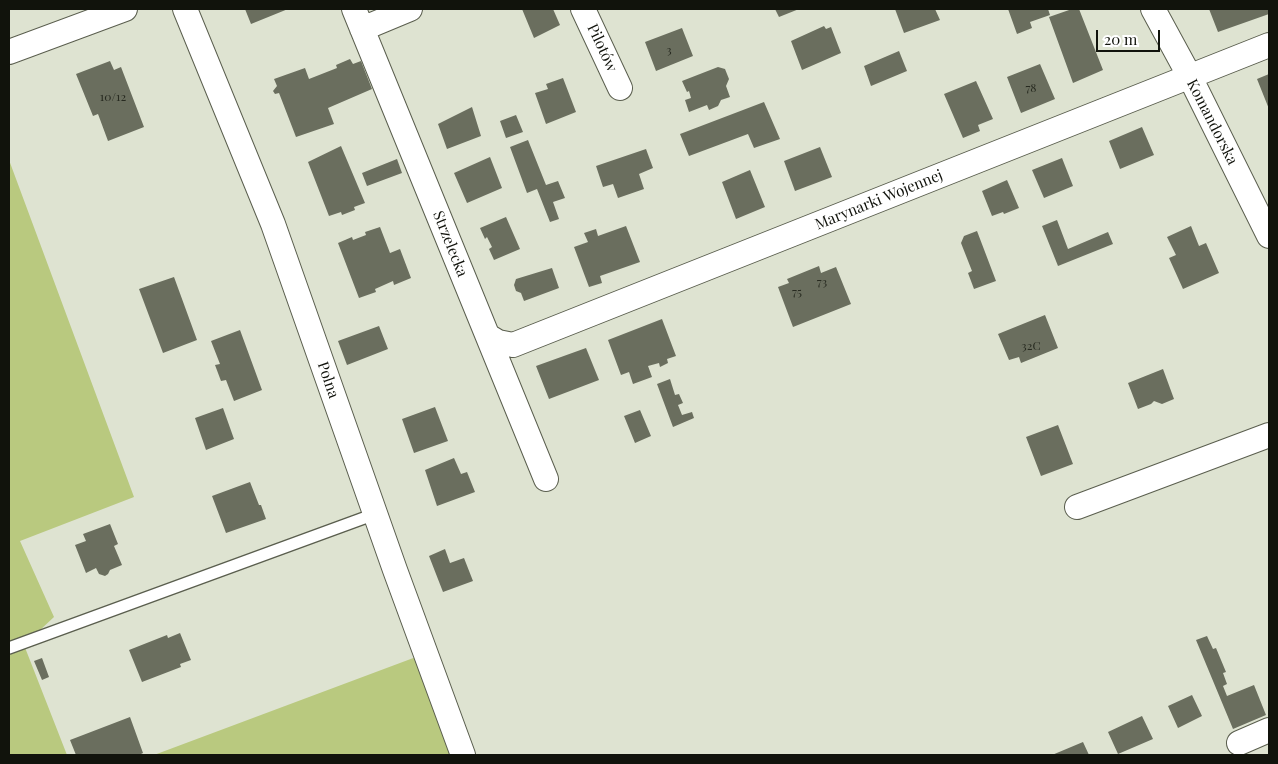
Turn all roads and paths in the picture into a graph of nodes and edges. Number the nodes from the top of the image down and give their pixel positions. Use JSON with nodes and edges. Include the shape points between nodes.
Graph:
{"nodes":[{"id":1,"x":125,"y":9,"type":"edge"},
{"id":2,"x":185,"y":9,"type":"edge"},
{"id":3,"x":410,"y":9,"type":"edge"},
{"id":4,"x":583,"y":9,"type":"edge"},
{"id":5,"x":1153,"y":9,"type":"edge"},
{"id":6,"x":358,"y":19,"type":"edge"},
{"id":7,"x":1269,"y":45,"type":"edge"},
{"id":8,"x":9,"y":52,"type":"edge"},
{"id":9,"x":1190,"y":77,"type":"junction"},
{"id":10,"x":620,"y":88,"type":"dead end"},
{"id":11,"x":1269,"y":236,"type":"edge"},
{"id":12,"x":488,"y":336,"type":"junction"},
{"id":13,"x":1269,"y":435,"type":"edge"},
{"id":14,"x":546,"y":479,"type":"dead end"},
{"id":15,"x":1077,"y":507,"type":"dead end"},
{"id":16,"x":375,"y":514,"type":"junction"},
{"id":17,"x":9,"y":648,"type":"edge"},
{"id":18,"x":1269,"y":730,"type":"edge"},
{"id":19,"x":1239,"y":743,"type":"dead end"},
{"id":20,"x":464,"y":755,"type":"edge"}],
"edges":[{"from":1,"to":8,"type":"street"},
{"from":2,"to":16,"type":"street","name":"Polna","via":[[273,224]]},
{"from":3,"to":6,"type":"street"},
{"from":4,"to":10,"type":"street","name":"Pilotów"},
{"from":5,"to":9,"type":"street","name":"Komandorska"},
{"from":6,"to":12,"type":"street","name":"Strzelecka"},
{"from":7,"to":9,"type":"street","name":"Marynarki Wojennej"},
{"from":9,"to":11,"type":"street","name":"Komandorska"},
{"from":9,"to":12,"type":"street","name":"Marynarki Wojennej","via":[[513,345]]},
{"from":12,"to":14,"type":"street","name":"Strzelecka"},
{"from":13,"to":15,"type":"street"},
{"from":16,"to":17,"type":"lane"},
{"from":16,"to":20,"type":"street","name":"Polna"},
{"from":18,"to":19,"type":"street"}]}
